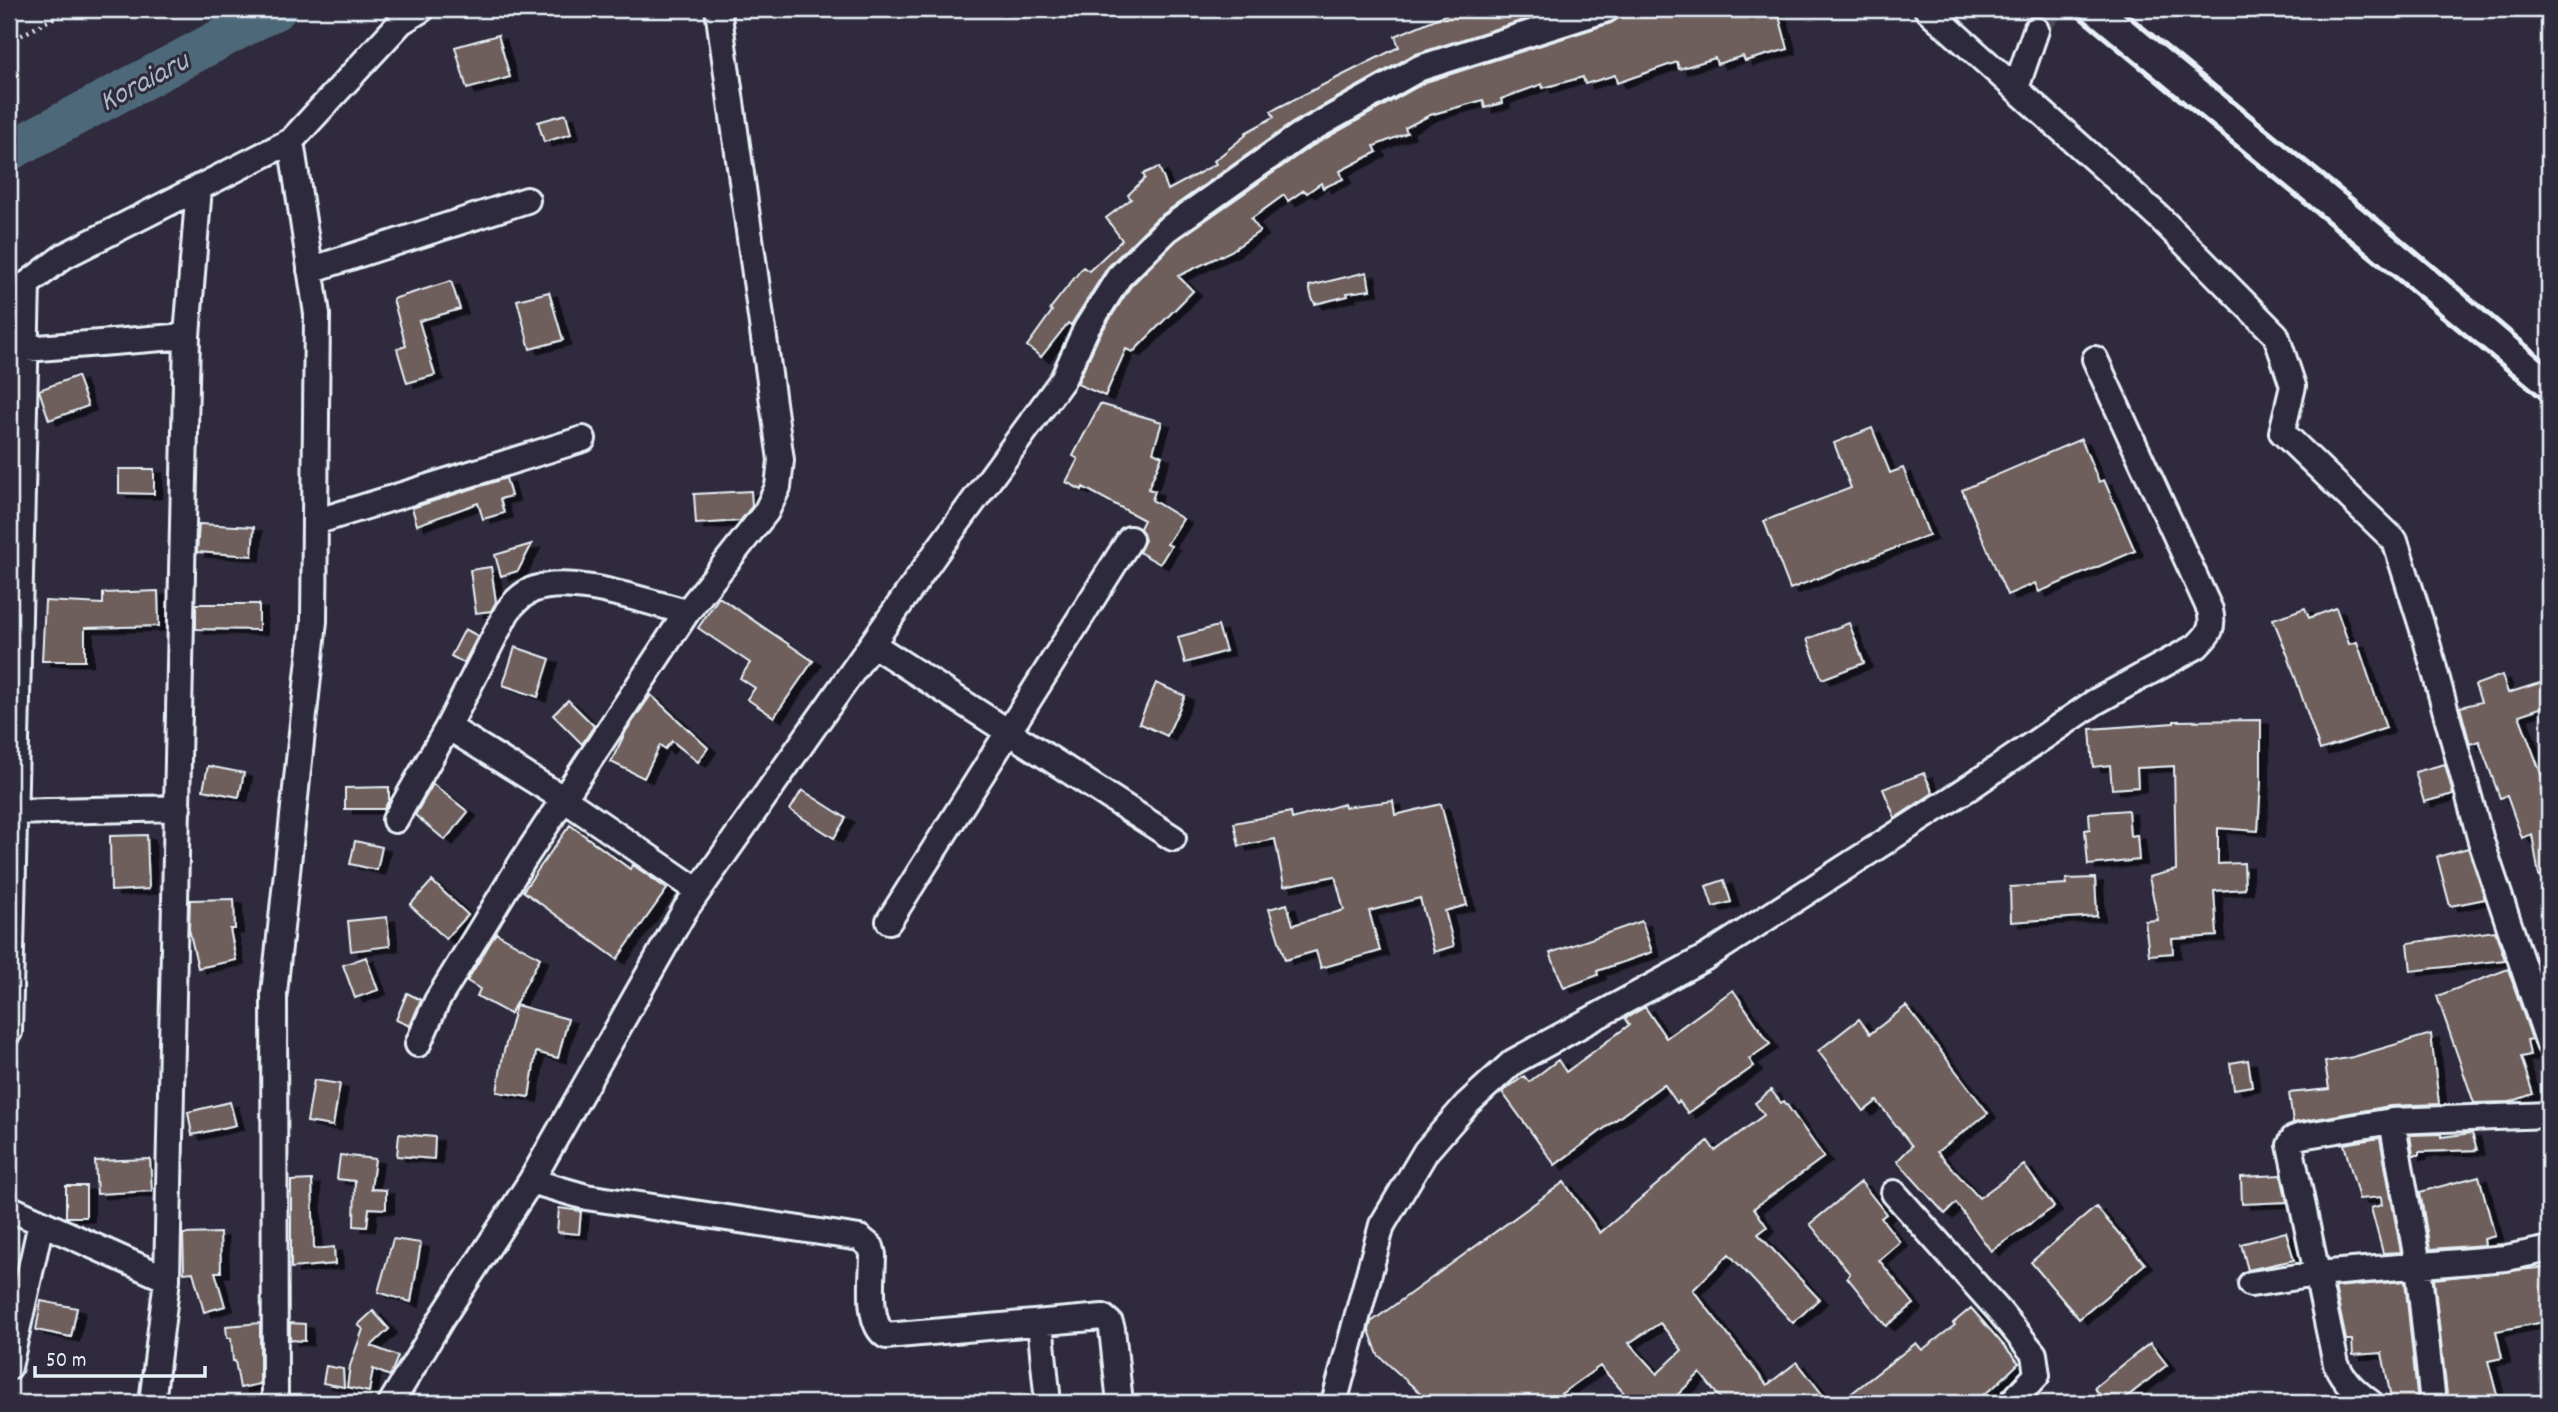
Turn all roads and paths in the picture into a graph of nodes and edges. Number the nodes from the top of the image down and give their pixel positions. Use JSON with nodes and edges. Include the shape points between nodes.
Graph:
{"nodes":[{"id":1,"x":70,"y":9,"type":"edge"},
{"id":2,"x":422,"y":9,"type":"edge"},
{"id":3,"x":718,"y":9,"type":"edge"},
{"id":4,"x":1607,"y":9,"type":"edge"},
{"id":5,"x":1927,"y":9,"type":"edge"},
{"id":6,"x":2036,"y":30,"type":"tunnel mouth"},
{"id":7,"x":9,"y":42,"type":"edge"},
{"id":8,"x":2016,"y":88,"type":"junction"},
{"id":9,"x":291,"y":141,"type":"junction"},
{"id":10,"x":199,"y":187,"type":"junction"},
{"id":11,"x":527,"y":200,"type":"dead end"},
{"id":12,"x":310,"y":271,"type":"junction"},
{"id":13,"x":18,"y":291,"type":"edge"},
{"id":14,"x":187,"y":335,"type":"junction"},
{"id":15,"x":26,"y":349,"type":"junction"},
{"id":16,"x":2095,"y":359,"type":"dead end"},
{"id":17,"x":583,"y":439,"type":"dead end"},
{"id":18,"x":315,"y":522,"type":"junction"},
{"id":19,"x":1130,"y":539,"type":"dead end"},
{"id":20,"x":687,"y":612,"type":"junction"},
{"id":21,"x":872,"y":644,"type":"junction"},
{"id":22,"x":448,"y":727,"type":"junction"},
{"id":23,"x":1008,"y":732,"type":"junction"},
{"id":24,"x":564,"y":799,"type":"junction"},
{"id":25,"x":178,"y":808,"type":"junction"},
{"id":26,"x":11,"y":812,"type":"edge"},
{"id":27,"x":395,"y":820,"type":"dead end"},
{"id":28,"x":1173,"y":838,"type":"dead end"},
{"id":29,"x":698,"y":891,"type":"junction"},
{"id":30,"x":889,"y":921,"type":"dead end"},
{"id":31,"x":2537,"y":973,"type":"edge"},
{"id":32,"x":9,"y":1032,"type":"edge"},
{"id":33,"x":418,"y":1044,"type":"dead end"},
{"id":34,"x":2549,"y":1044,"type":"edge"},
{"id":35,"x":2549,"y":1115,"type":"edge"},
{"id":36,"x":2392,"y":1121,"type":"junction"},
{"id":37,"x":531,"y":1181,"type":"junction"},
{"id":38,"x":1894,"y":1193,"type":"dead end"},
{"id":39,"x":9,"y":1208,"type":"edge"},
{"id":40,"x":41,"y":1223,"type":"junction"},
{"id":41,"x":2549,"y":1249,"type":"edge"},
{"id":42,"x":2418,"y":1265,"type":"junction"},
{"id":43,"x":2317,"y":1274,"type":"junction"},
{"id":44,"x":167,"y":1279,"type":"junction"},
{"id":45,"x":2251,"y":1284,"type":"dead end"},
{"id":46,"x":1040,"y":1323,"type":"junction"},
{"id":47,"x":9,"y":1367,"type":"edge"},
{"id":48,"x":152,"y":1403,"type":"edge"},
{"id":49,"x":275,"y":1403,"type":"edge"},
{"id":50,"x":391,"y":1403,"type":"edge"},
{"id":51,"x":1048,"y":1403,"type":"edge"},
{"id":52,"x":1120,"y":1403,"type":"edge"},
{"id":53,"x":1334,"y":1403,"type":"edge"},
{"id":54,"x":2011,"y":1403,"type":"edge"},
{"id":55,"x":2371,"y":1403,"type":"edge"},
{"id":56,"x":2433,"y":1403,"type":"edge"}],
"edges":[{"from":1,"to":7,"type":"path"},
{"from":2,"to":9,"type":"street","via":[[401,22]]},
{"from":3,"to":20,"type":"street","via":[[781,460],[778,487],[766,512]]},
{"from":4,"to":21,"type":"street","via":[[1420,68],[1299,136],[1166,230],[1119,277],[1063,379]]},
{"from":5,"to":8,"type":"street"},
{"from":6,"to":8,"type":"street"},
{"from":8,"to":31,"type":"street","via":[[2159,217],[2276,335],[2293,386],[2282,432],[2395,541],[2481,841]]},
{"from":9,"to":10,"type":"street"},
{"from":9,"to":12,"type":"street"},
{"from":10,"to":13,"type":"street","via":[[64,256]]},
{"from":10,"to":14,"type":"street"},
{"from":11,"to":12,"type":"street"},
{"from":12,"to":18,"type":"street","via":[[317,314]]},
{"from":13,"to":15,"type":"street"},
{"from":14,"to":15,"type":"street"},
{"from":14,"to":25,"type":"street"},
{"from":15,"to":26,"type":"street"},
{"from":16,"to":53,"type":"street","via":[[2210,610],[2210,634],[2197,646],[2095,702],[1706,957],[1513,1062],[1467,1104],[1426,1151],[1381,1225]]},
{"from":17,"to":18,"type":"street"},
{"from":18,"to":49,"type":"street","via":[[314,621],[274,993]]},
{"from":19,"to":23,"type":"street"},
{"from":20,"to":22,"type":"street","via":[[566,584],[530,590],[517,598],[508,612]]},
{"from":20,"to":24,"type":"street"},
{"from":21,"to":23,"type":"street"},
{"from":21,"to":29,"type":"street"},
{"from":22,"to":24,"type":"street"},
{"from":22,"to":27,"type":"street"},
{"from":23,"to":28,"type":"street"},
{"from":23,"to":30,"type":"street"},
{"from":24,"to":29,"type":"street"},
{"from":24,"to":33,"type":"street","via":[[437,1001]]},
{"from":25,"to":26,"type":"street"},
{"from":25,"to":44,"type":"street"},
{"from":26,"to":32,"type":"street"},
{"from":29,"to":37,"type":"street"},
{"from":31,"to":34,"type":"street"},
{"from":35,"to":36,"type":"street"},
{"from":36,"to":42,"type":"street"},
{"from":36,"to":43,"type":"street","via":[[2301,1136],[2290,1144]]},
{"from":37,"to":46,"type":"street","via":[[586,1197],[860,1238],[871,1247],[873,1315],[886,1336]]},
{"from":37,"to":50,"type":"street"},
{"from":38,"to":54,"type":"street","via":[[2034,1354],[2037,1375]]},
{"from":39,"to":40,"type":"street"},
{"from":40,"to":44,"type":"street"},
{"from":40,"to":47,"type":"street"},
{"from":41,"to":42,"type":"street","via":[[2506,1258]]},
{"from":42,"to":43,"type":"street"},
{"from":42,"to":56,"type":"street"},
{"from":43,"to":45,"type":"street"},
{"from":43,"to":55,"type":"street","via":[[2336,1364],[2349,1386]]},
{"from":44,"to":48,"type":"street"},
{"from":46,"to":51,"type":"street"},
{"from":46,"to":52,"type":"street","via":[[1095,1316],[1107,1319]]}]}
